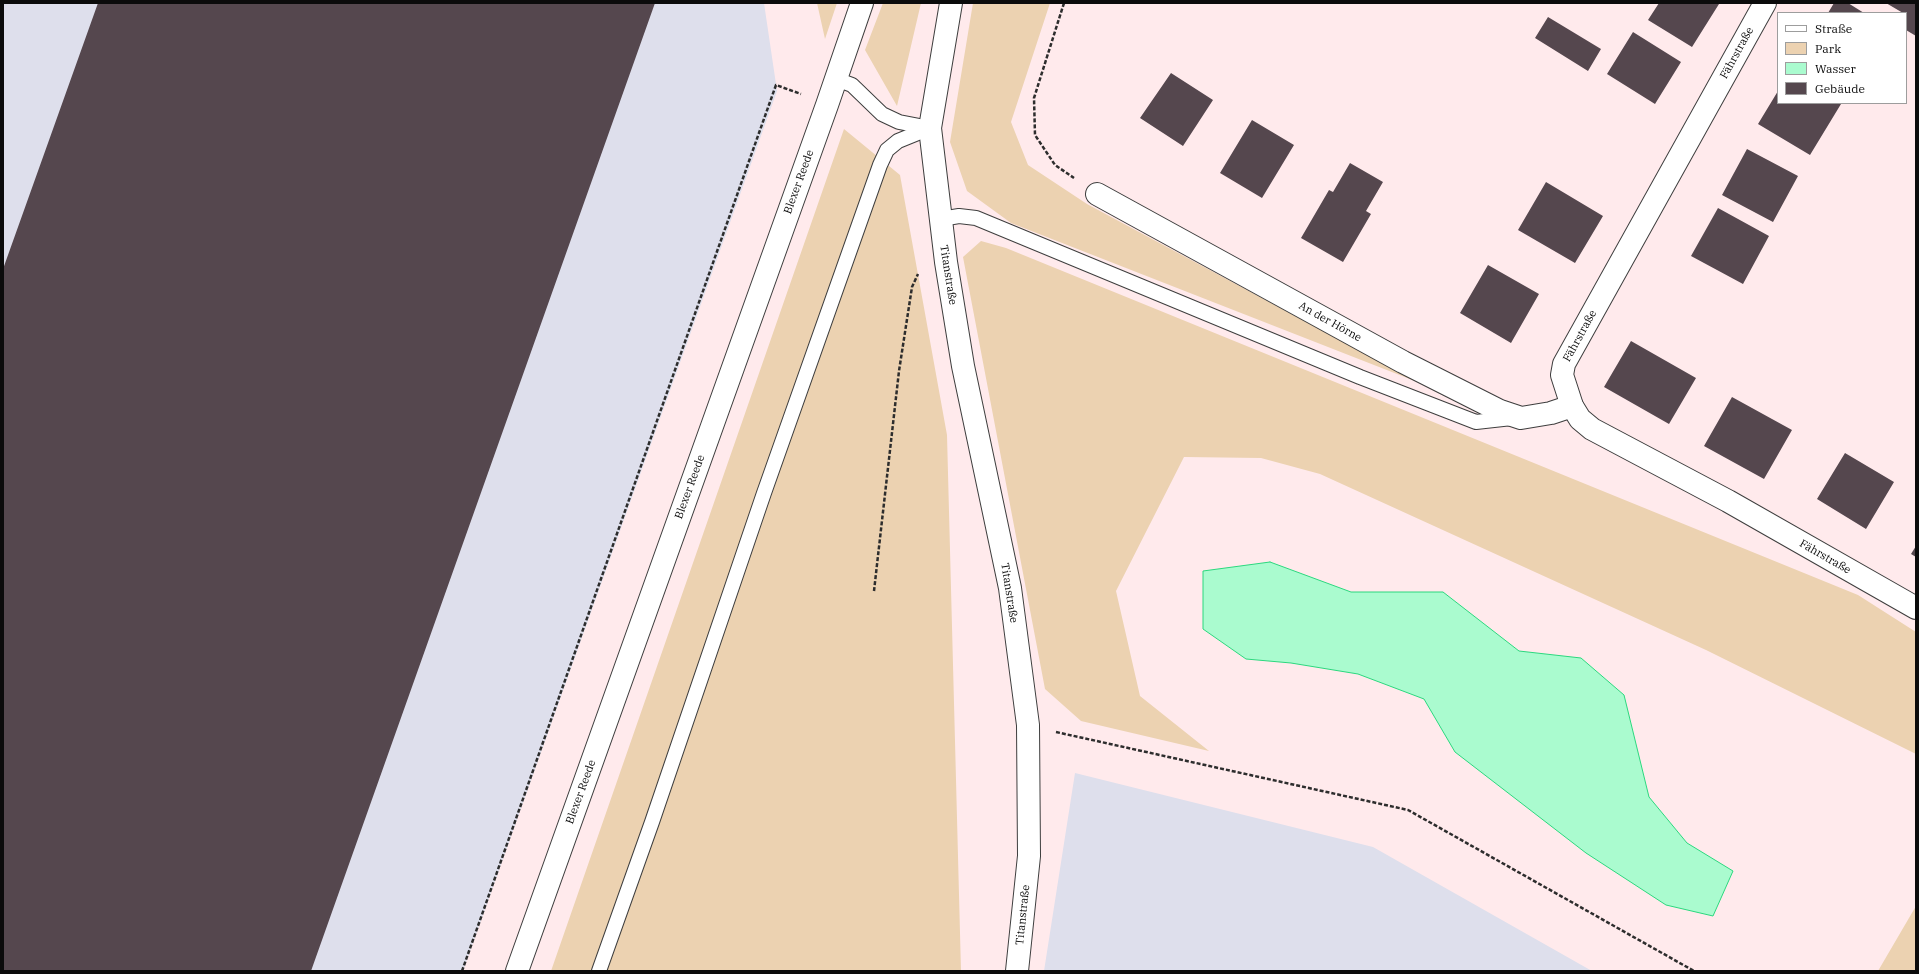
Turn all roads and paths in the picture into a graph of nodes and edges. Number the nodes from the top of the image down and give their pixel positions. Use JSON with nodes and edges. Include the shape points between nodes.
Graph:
{"nodes":[{"id":1,"x":862,"y":3,"type":"edge"},
{"id":2,"x":951,"y":3,"type":"edge"},
{"id":3,"x":1064,"y":3,"type":"edge"},
{"id":4,"x":1765,"y":3,"type":"edge"},
{"id":5,"x":836,"y":79,"type":"junction"},
{"id":6,"x":827,"y":105,"type":"junction"},
{"id":7,"x":930,"y":128,"type":"junction"},
{"id":8,"x":1097,"y":194,"type":"joint"},
{"id":9,"x":940,"y":219,"type":"junction"},
{"id":10,"x":946,"y":262,"type":"junction"},
{"id":11,"x":1572,"y":406,"type":"junction"},
{"id":12,"x":1521,"y":418,"type":"junction"},
{"id":13,"x":874,"y":591,"type":"dead end"},
{"id":14,"x":1916,"y":608,"type":"edge"},
{"id":15,"x":1028,"y":725,"type":"junction"},
{"id":16,"x":462,"y":971,"type":"edge"},
{"id":17,"x":517,"y":971,"type":"edge"},
{"id":18,"x":599,"y":971,"type":"edge"},
{"id":19,"x":1017,"y":971,"type":"edge"},
{"id":20,"x":1694,"y":971,"type":"edge"}],
"edges":[{"from":1,"to":5,"type":"street","name":"Blexer Reede"},
{"from":2,"to":7,"type":"street"},
{"from":3,"to":8,"type":"path","via":[[1034,98],[1035,135],[1055,165]]},
{"from":4,"to":11,"type":"street","name":"Fährstraße","via":[[1564,364],[1562,375]]},
{"from":5,"to":6,"type":"street","name":"Blexer Reede"},
{"from":5,"to":7,"type":"lane","via":[[852,85],[882,114],[899,122]]},
{"from":6,"to":16,"type":"path","via":[[776,85]]},
{"from":6,"to":17,"type":"street","name":"Blexer Reede"},
{"from":7,"to":9,"type":"street","name":"Titanstraße"},
{"from":7,"to":18,"type":"lane","via":[[898,142],[887,150],[880,165]]},
{"from":8,"to":12,"type":"street","name":"An der Hörne","via":[[1403,362],[1500,411]]},
{"from":9,"to":10,"type":"street","name":"Titanstraße"},
{"from":9,"to":12,"type":"lane","via":[[958,216],[976,218],[1352,374],[1476,422]]},
{"from":10,"to":13,"type":"path","via":[[927,264],[912,287],[899,371]]},
{"from":10,"to":15,"type":"street","name":"Titanstraße","via":[[963,366],[1010,588]]},
{"from":11,"to":12,"type":"street","name":"An der Hörne"},
{"from":11,"to":14,"type":"street","name":"Fährstraße","via":[[1580,419],[1592,429]]},
{"from":15,"to":19,"type":"street","name":"Titanstraße","via":[[1029,856]]},
{"from":15,"to":20,"type":"path","via":[[1408,810]]}]}
